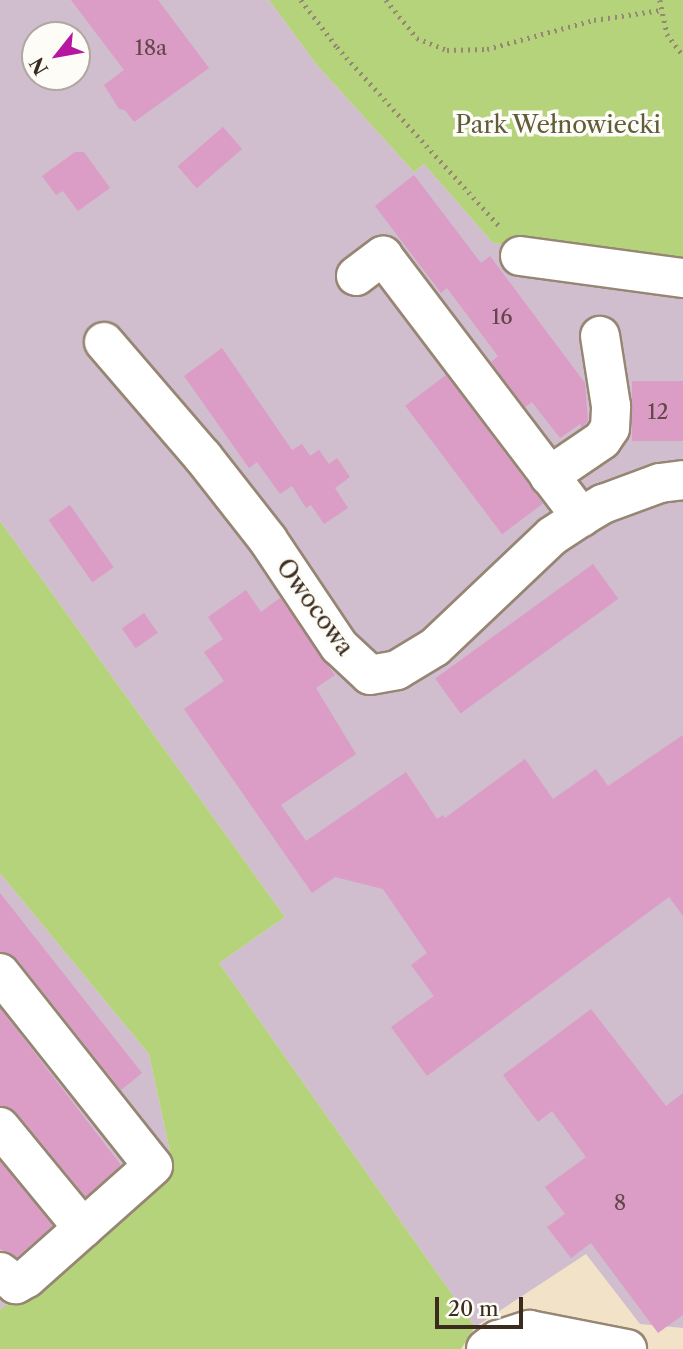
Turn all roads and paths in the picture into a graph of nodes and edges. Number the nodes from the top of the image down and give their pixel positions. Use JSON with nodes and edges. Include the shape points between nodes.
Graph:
{"nodes":[{"id":1,"x":301,"y":0,"type":"edge"},
{"id":2,"x":386,"y":0,"type":"edge"},
{"id":3,"x":660,"y":0,"type":"edge"},
{"id":4,"x":661,"y":10,"type":"junction"},
{"id":5,"x":683,"y":55,"type":"edge"},
{"id":6,"x":527,"y":257,"type":"joint"},
{"id":7,"x":356,"y":276,"type":"dead end"},
{"id":8,"x":683,"y":278,"type":"edge"},
{"id":9,"x":600,"y":336,"type":"dead end"},
{"id":10,"x":104,"y":342,"type":"dead end"},
{"id":11,"x":549,"y":475,"type":"junction"},
{"id":12,"x":683,"y":480,"type":"edge"},
{"id":13,"x":580,"y":517,"type":"junction"},
{"id":14,"x":0,"y":973,"type":"edge"},
{"id":15,"x":0,"y":1127,"type":"edge"},
{"id":16,"x":83,"y":1228,"type":"junction"},
{"id":17,"x":0,"y":1272,"type":"edge"},
{"id":18,"x":486,"y":1349,"type":"edge"},
{"id":19,"x":627,"y":1349,"type":"edge"}],
"edges":[{"from":1,"to":6,"type":"path","via":[[337,47]]},
{"from":2,"to":4,"type":"path","via":[[417,38],[447,50],[487,49],[594,20]]},
{"from":3,"to":4,"type":"path"},
{"from":4,"to":5,"type":"path","via":[[667,34]]},
{"from":6,"to":8,"type":"street"},
{"from":7,"to":11,"type":"street","via":[[383,256]]},
{"from":9,"to":11,"type":"street","via":[[610,428],[602,440]]},
{"from":10,"to":13,"type":"street","name":"Owocowa","via":[[251,519],[339,646],[370,675],[397,670],[435,647],[552,536]]},
{"from":11,"to":13,"type":"street"},
{"from":12,"to":13,"type":"street","name":"Owocowa","via":[[660,483]]},
{"from":14,"to":16,"type":"street","via":[[153,1166]]},
{"from":15,"to":16,"type":"street"},
{"from":16,"to":17,"type":"street","via":[[16,1284]]},
{"from":18,"to":19,"type":"street","via":[[498,1340],[529,1331]]}]}
